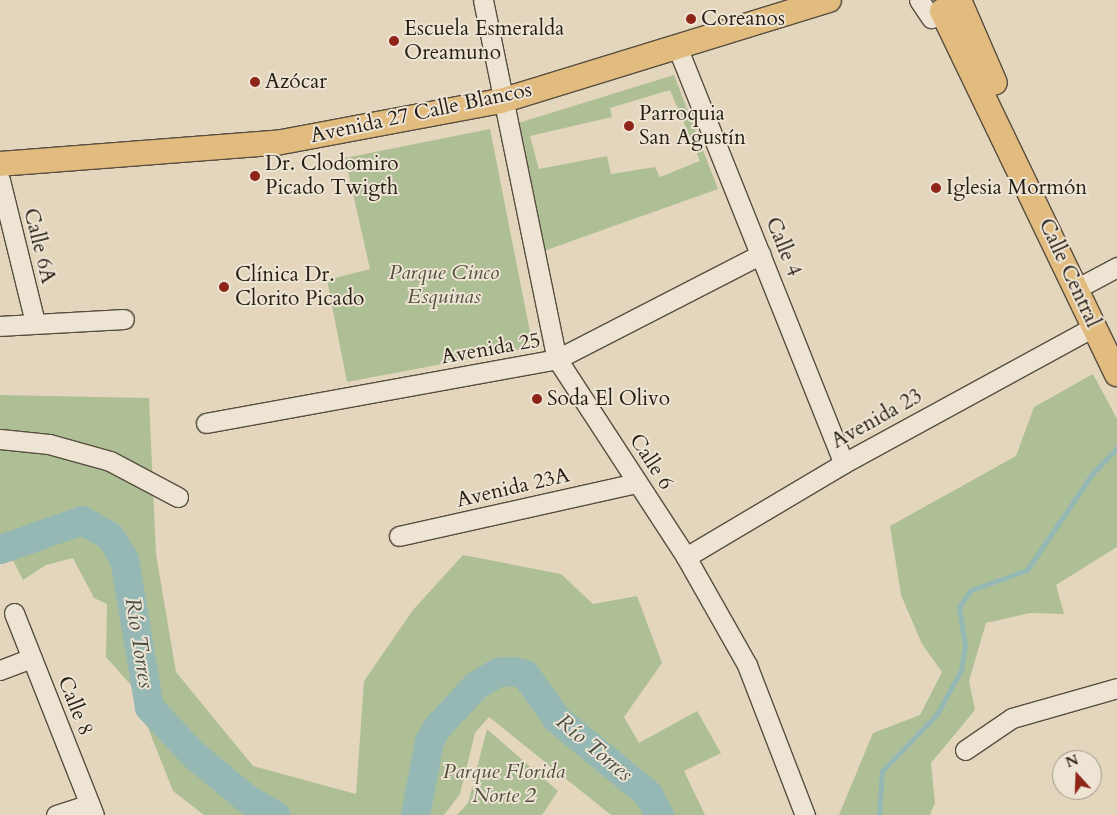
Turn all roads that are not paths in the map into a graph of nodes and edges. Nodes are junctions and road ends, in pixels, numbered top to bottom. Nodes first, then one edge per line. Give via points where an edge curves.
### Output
1 (483, 0) edge
2 (829, 0) edge
3 (919, 0) edge
4 (944, 10) edge
5 (678, 49) junction
6 (501, 100) junction
7 (0, 164) edge
8 (0, 180) edge
9 (761, 254) junction
10 (1117, 267) edge
11 (1076, 289) junction
12 (124, 319) dead end
13 (35, 323) junction
14 (0, 326) edge
15 (1093, 327) junction
16 (557, 359) junction
17 (1117, 374) edge
18 (206, 423) dead end
19 (0, 439) edge
20 (844, 463) junction
21 (638, 483) junction
22 (178, 497) dead end
23 (399, 536) dead end
24 (686, 557) junction
25 (14, 614) dead end
26 (32, 658) junction
27 (0, 670) edge
28 (1117, 688) edge
29 (965, 750) dead end
30 (91, 809) edge
31 (56, 815) edge
32 (805, 815) edge

1 - 6 street, Calle 6
2 - 5 main road, Avenida 27 Calle Blancos
3 - 4 street
4 - 11 main road, Calle Central
5 - 6 main road, Avenida 27 Calle Blancos
5 - 9 street, Calle 4
6 - 7 main road, Avenida 27 Calle Blancos via 276,142
6 - 16 street, Calle 6
8 - 13 street, Calle 6A
9 - 16 street, Avenida 25
9 - 20 street, Calle 4
10 - 11 street
11 - 15 main road, Calle Central
12 - 13 street
13 - 14 street
15 - 17 main road, Calle Central
15 - 20 street, Avenida 23
16 - 18 street, Avenida 25
16 - 21 street, Calle 6
19 - 22 street via 49,444 110,461
20 - 24 street, Avenida 23
21 - 23 street, Avenida 23A
21 - 24 street, Calle 6
24 - 32 street, Calle 6 via 762,696
25 - 26 street, Calle 8
26 - 27 street
26 - 30 street, Calle 8
28 - 29 street via 1012,718
30 - 31 street

